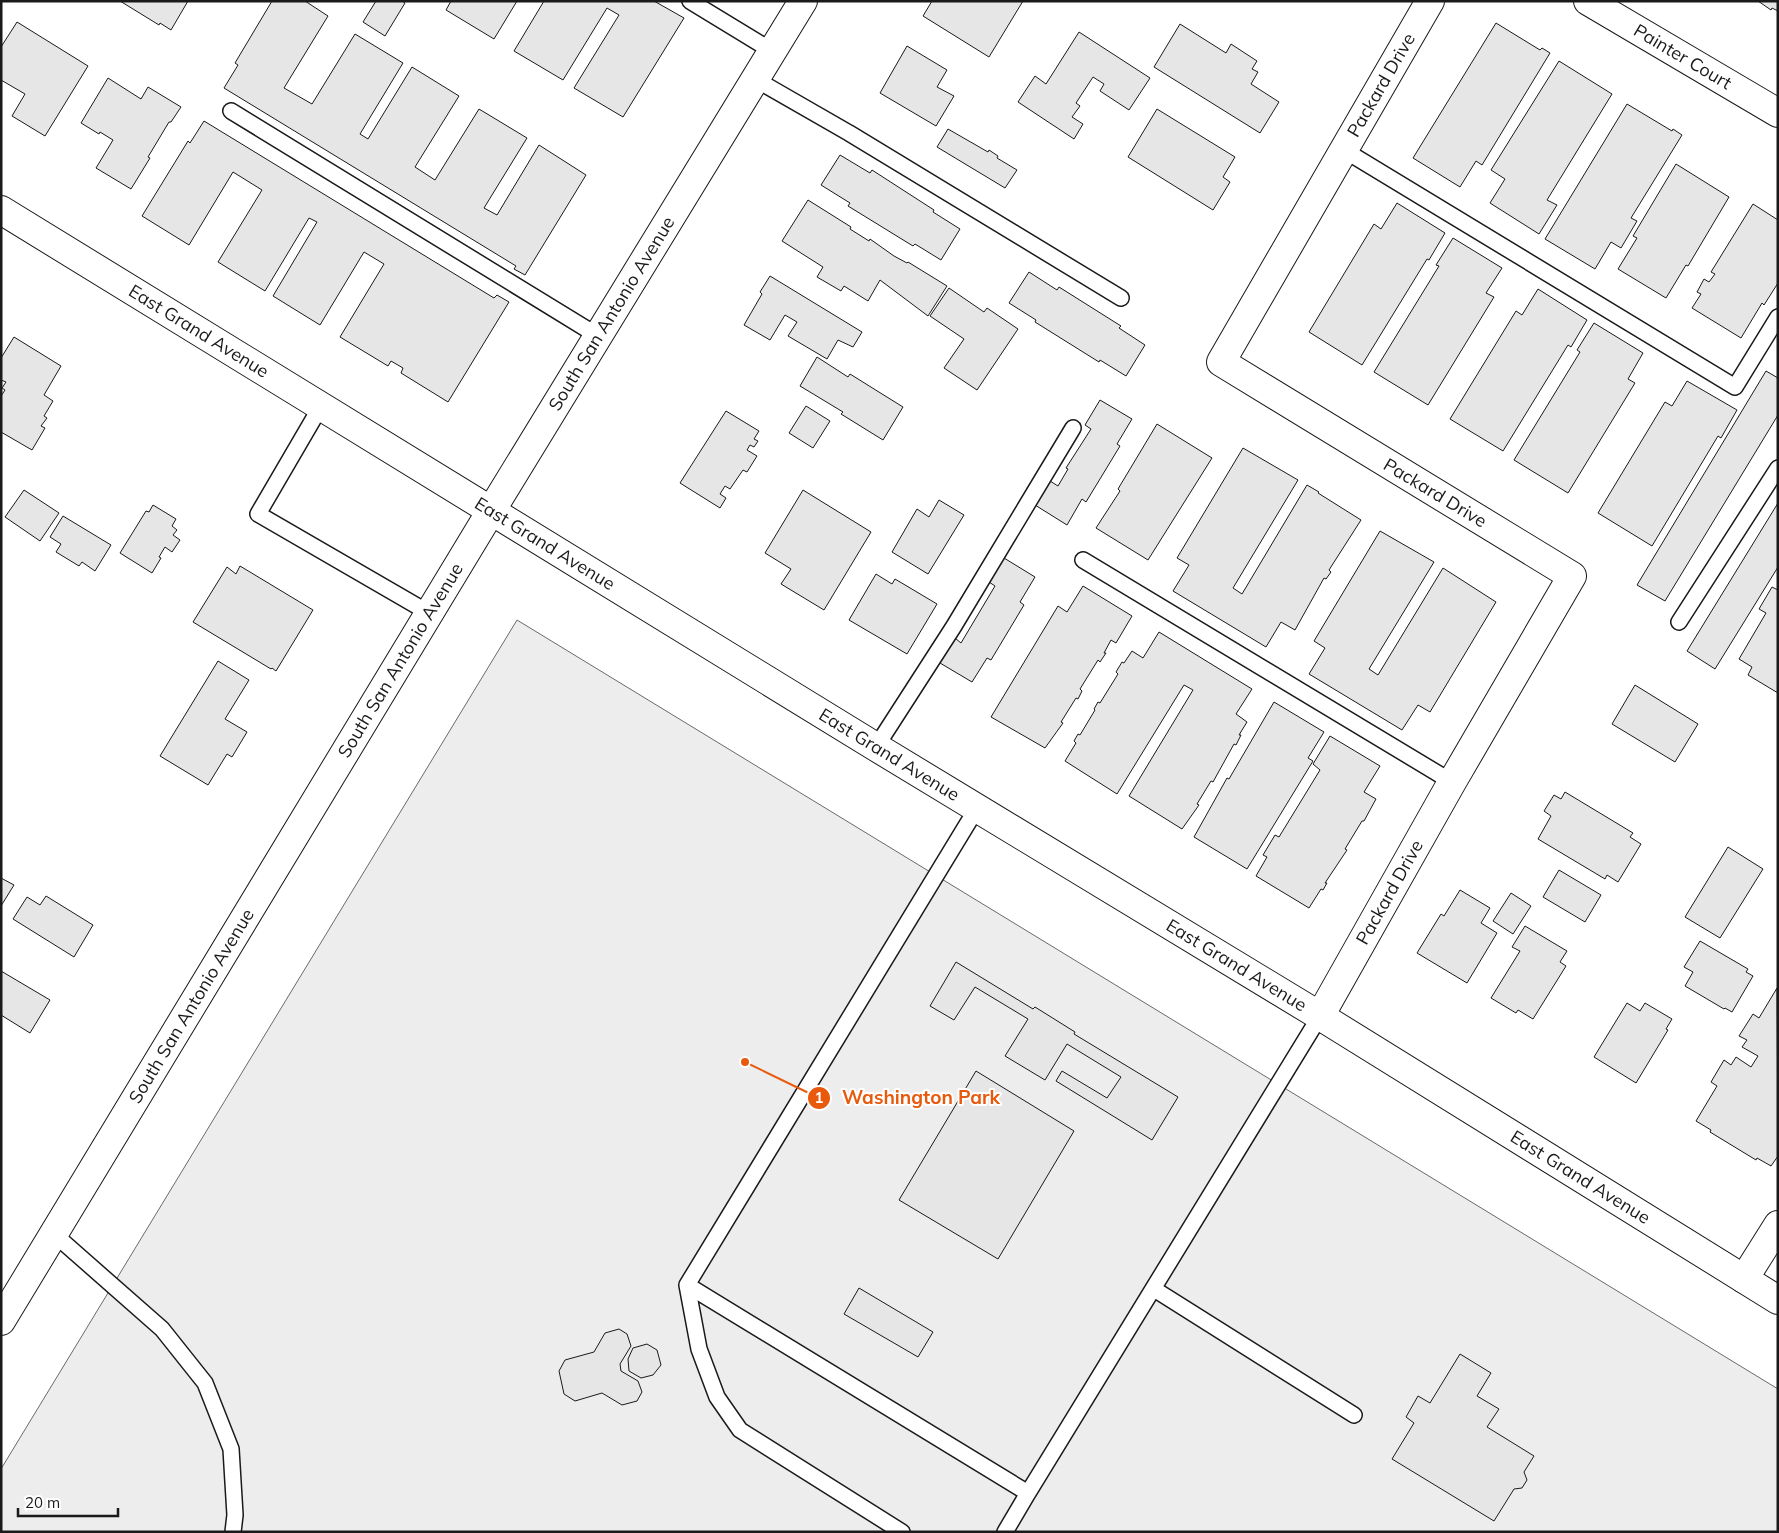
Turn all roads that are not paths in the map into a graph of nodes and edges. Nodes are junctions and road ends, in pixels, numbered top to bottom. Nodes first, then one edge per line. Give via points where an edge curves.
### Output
1 (690, 1) edge
2 (803, 1) edge
3 (1430, 1) edge
4 (1588, 1) edge
5 (772, 51) junction
6 (755, 79) junction
7 (231, 111) dead end
8 (1778, 113) edge
9 (1344, 150) junction
10 (1, 210) edge
11 (1122, 298) dead end
12 (1778, 317) edge
13 (598, 336) junction
14 (321, 406) junction
15 (1074, 428) dead end
16 (1778, 468) edge
17 (491, 510) junction
18 (1083, 560) dead end
19 (429, 613) junction
20 (1679, 622) dead end
21 (876, 747) junction
22 (1452, 782) junction
23 (977, 808) junction
24 (1320, 1016) junction
25 (1778, 1225) edge
26 (54, 1234) junction
27 (1744, 1279) junction
28 (687, 1285) junction
29 (1154, 1289) junction
30 (1778, 1300) edge
31 (1, 1321) edge
32 (1354, 1415) dead end
33 (1028, 1493) junction
34 (233, 1532) edge
35 (902, 1532) edge
36 (1005, 1532) edge

1 - 5 lane
2 - 5 street, South San Antonio Avenue
3 - 9 street, Packard Drive
4 - 8 street, Painter Court
5 - 6 street, South San Antonio Avenue
6 - 11 lane
6 - 13 street, South San Antonio Avenue
7 - 13 lane
9 - 12 lane via 1735,387
9 - 22 street, Packard Drive via 1221,362 1572,576
10 - 14 street, East Grand Avenue
13 - 17 street, South San Antonio Avenue
14 - 17 street, East Grand Avenue
14 - 19 lane via 258,514
15 - 21 lane
16 - 20 lane
17 - 19 street, South San Antonio Avenue
17 - 21 street, East Grand Avenue
18 - 22 lane
19 - 26 street, South San Antonio Avenue
21 - 23 street, East Grand Avenue
22 - 24 street, Packard Drive
23 - 24 street, East Grand Avenue
23 - 28 lane
24 - 27 street, East Grand Avenue
24 - 29 lane
25 - 27 street
26 - 31 street, South San Antonio Avenue
26 - 34 lane via 162,1329 205,1383 231,1449
27 - 30 street, East Grand Avenue
28 - 33 lane
28 - 35 lane via 699,1349 717,1397 740,1430
29 - 32 lane
29 - 33 lane
33 - 36 lane

